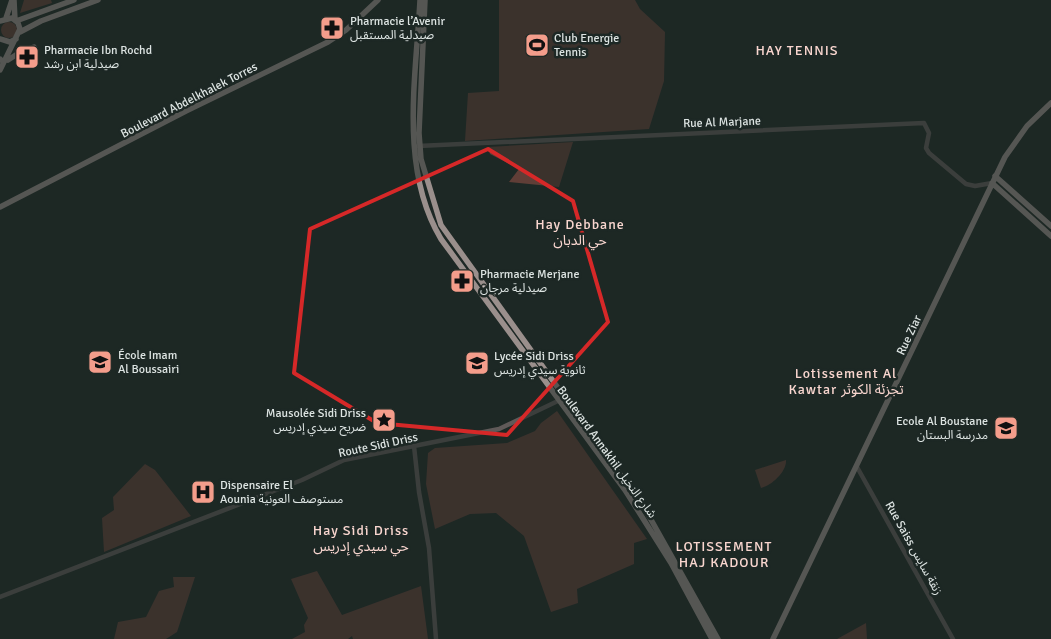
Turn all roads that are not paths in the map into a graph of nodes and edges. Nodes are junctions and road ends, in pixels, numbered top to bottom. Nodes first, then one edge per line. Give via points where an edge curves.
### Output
1 (13, 0) edge
2 (74, 0) edge
3 (98, 0) edge
4 (378, 0) edge
5 (420, 0) edge
6 (425, 0) edge
7 (3, 17) edge
8 (16, 20) junction
9 (20, 32) junction
10 (0, 39) edge
11 (16, 39) junction
12 (34, 47) dead end
13 (2, 60) edge
14 (0, 70) edge
15 (1051, 103) edge
16 (417, 146) junction
17 (995, 176) junction
18 (992, 183) junction
19 (0, 207) edge
20 (1049, 229) edge
21 (565, 396) junction
22 (558, 401) junction
23 (414, 446) junction
24 (857, 468) junction
25 (0, 597) edge
26 (436, 639) edge
27 (712, 639) edge
28 (718, 639) edge
29 (773, 639) edge
30 (953, 639) edge

1 - 7 main road
1 - 8 main road
2 - 8 main road
3 - 9 main road
4 - 19 main road, Boulevard Abdelkhalek Torres via 328,42
5 - 16 main road, Boulevard Annakhil شارع النخيل
6 - 16 main road, Boulevard Annakhil شارع النخيل
7 - 8 main road
8 - 9 main road
9 - 11 main road
10 - 11 main road via 6,42
11 - 13 main road
12 - 13 main road
13 - 14 main road
15 - 17 main road, Rue Ziar via 1020,134
16 - 18 street, Rue Al Marjane via 924,123 928,131 926,148 929,153 966,184
16 - 21 main road, Boulevard Annakhil شارع النخيل via 441,225
16 - 22 main road, Boulevard Annakhil شارع النخيل via 414,159 434,228
17 - 18 main road, Rue Ziar
17 - 20 main road
18 - 20 main road
18 - 24 main road, Rue Ziar
21 - 22 street, Route Sidi Driss
21 - 28 main road, Boulevard Annakhil شارع النخيل via 646,509
22 - 23 street, Route Sidi Driss via 499,429
22 - 27 main road, Boulevard Annakhil شارع النخيل via 639,511
23 - 25 street, Route Sidi Driss via 344,460
23 - 26 street via 429,548
24 - 29 main road, Rue Ziar
24 - 30 street, Rue Saiss زنقة سايس

